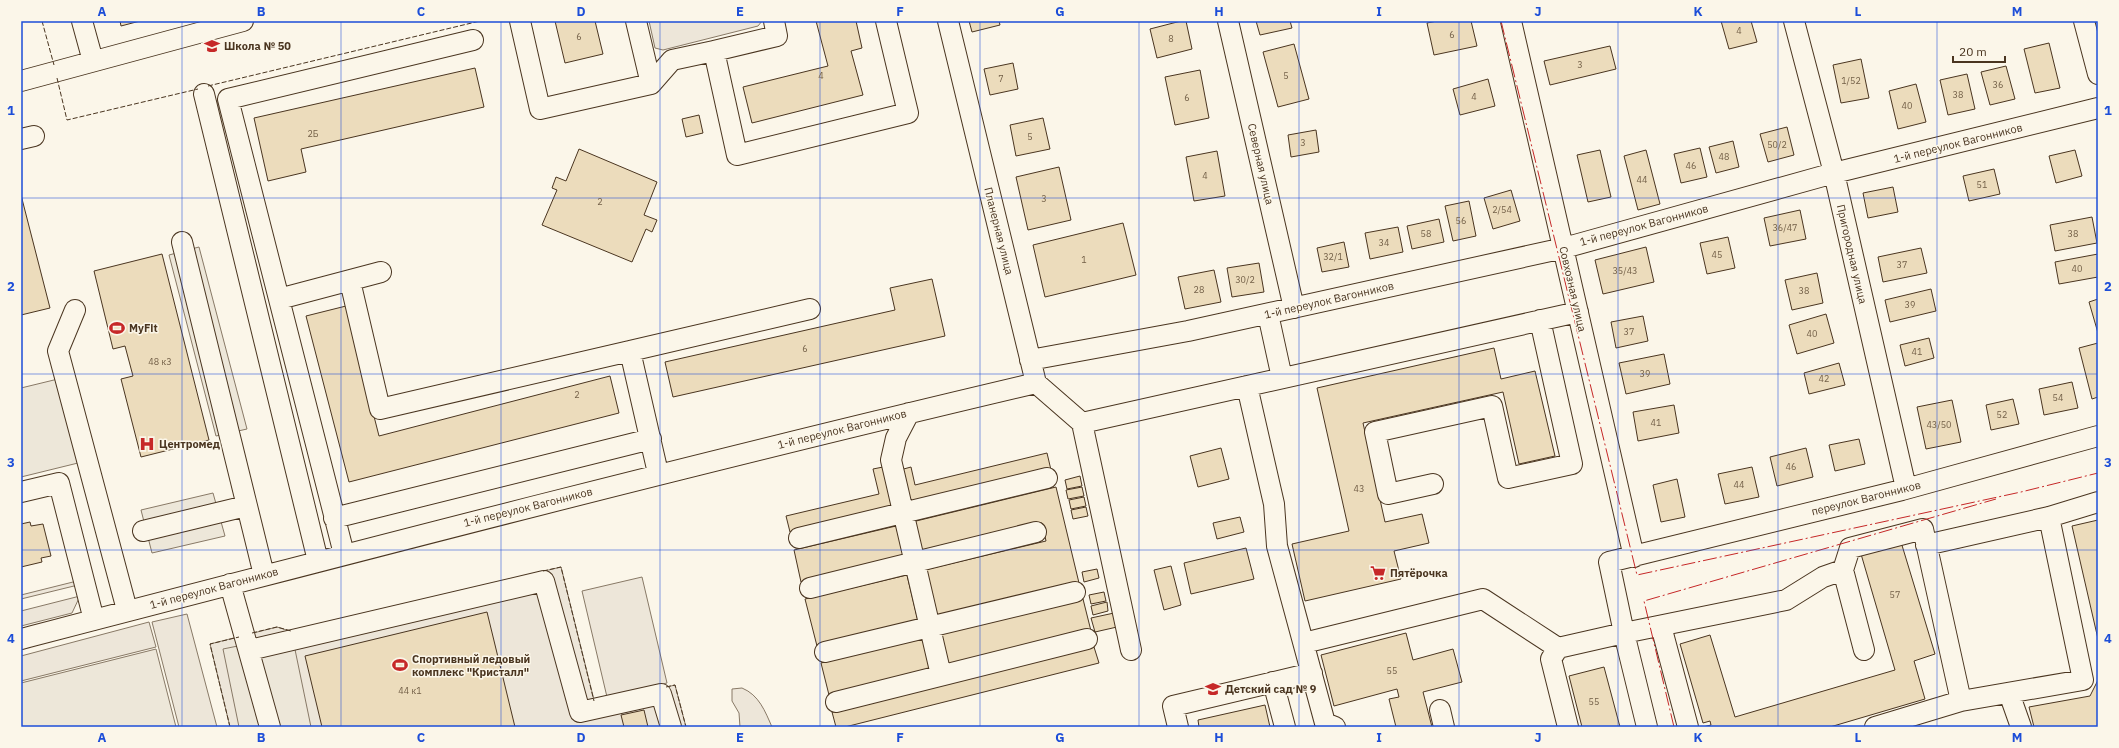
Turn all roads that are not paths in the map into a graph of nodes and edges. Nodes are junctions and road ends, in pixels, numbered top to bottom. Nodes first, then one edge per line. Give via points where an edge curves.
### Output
1 (82, 21) edge
2 (243, 21) edge
3 (520, 21) edge
4 (636, 21) edge
5 (774, 21) edge
6 (886, 21) edge
7 (948, 21) edge
8 (1228, 21) edge
9 (1511, 21) edge
10 (1794, 21) edge
11 (2084, 21) edge
12 (473, 40) dead end
13 (714, 51) junction
14 (93, 61) junction
15 (2098, 74) edge
16 (21, 81) edge
17 (651, 84) junction
18 (204, 94) dead end
19 (2098, 108) edge
20 (1834, 173) junction
21 (182, 242) dead end
22 (1564, 248) junction
23 (381, 272) dead end
24 (350, 281) junction
25 (279, 299) junction
26 (1294, 308) junction
27 (810, 309) dead end
28 (75, 310) dead end
29 (1578, 312) junction
30 (1268, 314) junction
31 (1540, 320) junction
32 (630, 351) junction
33 (1030, 360) junction
34 (1282, 378) junction
35 (1036, 383) junction
36 (1247, 386) junction
37 (909, 413) junction
38 (1082, 422) junction
39 (2098, 436) edge
40 (651, 440) junction
41 (658, 474) junction
42 (1047, 478) dead end
43 (1433, 484) dead end
44 (1906, 488) junction
45 (21, 492) edge
46 (2098, 502) edge
47 (246, 506) junction
48 (902, 513) junction
49 (2049, 517) junction
50 (334, 518) junction
51 (143, 531) dead end
52 (1036, 532) dead end
53 (799, 538) dead end
54 (1926, 545) junction
55 (344, 554) junction
56 (1634, 557) junction
57 (318, 561) junction
58 (914, 562) junction
59 (1843, 570) junction
60 (264, 575) junction
61 (230, 584) junction
62 (810, 588) dead end
63 (1074, 592) dead end
64 (127, 610) junction
65 (94, 620) junction
66 (930, 626) junction
67 (1662, 626) junction
68 (1624, 633) junction
69 (21, 639) edge
70 (1087, 639) dead end
71 (1304, 644) junction
72 (1558, 648) junction
73 (250, 650) junction
74 (1132, 650) dead end
75 (1864, 650) dead end
76 (825, 652) dead end
77 (1312, 673) junction
78 (941, 675) junction
79 (1274, 682) junction
80 (2009, 693) junction
81 (1961, 701) junction
82 (836, 702) dead end
83 (270, 727) edge
84 (671, 727) edge
85 (1178, 727) edge
86 (1285, 727) edge
87 (1335, 727) edge
88 (1568, 727) edge
89 (1647, 727) edge
90 (1688, 727) edge
91 (1875, 727) edge
92 (2022, 727) edge

1 - 14 street
2 - 14 street
3 - 17 street via 540,109
4 - 17 street
5 - 13 street via 777,36
6 - 13 street via 908,112 737,155
7 - 33 street, Планерная улица
8 - 26 street, Северная улица
9 - 22 street, Совхозная улица
10 - 20 street, Пригородная улица
11 - 15 street
12 - 25 street via 228,98
13 - 17 street via 672,60
14 - 16 street
18 - 57 street
19 - 20 street, 1-й переулок Вагонников
20 - 22 street, 1-й переулок Вагонников
20 - 44 street, Пригородная улица
21 - 47 street
22 - 26 street, 1-й переулок Вагонников
22 - 29 street, Совхозная улица
23 - 24 street
24 - 25 street
24 - 32 street via 380,409
25 - 50 street
26 - 30 street, 1-й переулок Вагонников
27 - 32 street
28 - 64 street via 58,351
29 - 31 street
29 - 56 street, Совхозная улица
30 - 33 street, 1-й переулок Вагонников
30 - 34 street
31 - 34 street
31 - 43 street via 1572,464 1508,478 1492,406 1375,432 1388,494
32 - 40 street
33 - 35 street, Планерная улица
34 - 36 street
35 - 37 street, 1-й переулок Вагонников
35 - 38 street
36 - 38 street
36 - 71 street via 1274,504 1277,546
37 - 41 street, 1-й переулок Вагонников
37 - 48 street via 896,438 891,460
38 - 74 street
39 - 44 street, переулок Вагонников
40 - 41 street
40 - 50 street
41 - 55 street, 1-й переулок Вагонников
42 - 48 street
44 - 56 street, переулок Вагонников
45 - 65 street via 59,483
46 - 49 street
47 - 51 street
47 - 60 street
48 - 53 street
48 - 58 street
49 - 54 street
49 - 80 street via 2083,680
50 - 55 street
52 - 58 street
54 - 59 street via 1923,529 1850,548
54 - 81 street
55 - 57 street, 1-й переулок Вагонников
56 - 68 street, переулок Вагонников via 1608,562
57 - 60 street, 1-й переулок Вагонников
58 - 62 street
58 - 66 street
59 - 67 street via 1823,577 1786,600
59 - 75 street
60 - 61 street, 1-й переулок Вагонников
61 - 64 street, 1-й переулок Вагонников
61 - 73 street
63 - 66 street
64 - 65 street, 1-й переулок Вагонников
65 - 69 street, 1-й переулок Вагонников
66 - 76 street
66 - 78 street
67 - 68 street
67 - 90 street
68 - 72 street
68 - 89 street
70 - 78 street
71 - 72 street via 1483,598
71 - 77 street
72 - 88 street via 1551,659
73 - 83 street
73 - 84 street via 544,581 580,712 661,694
77 - 79 street
77 - 87 street via 1325,723
78 - 82 street
79 - 85 street via 1173,706
79 - 86 street
80 - 81 street
80 - 92 street
81 - 91 street

